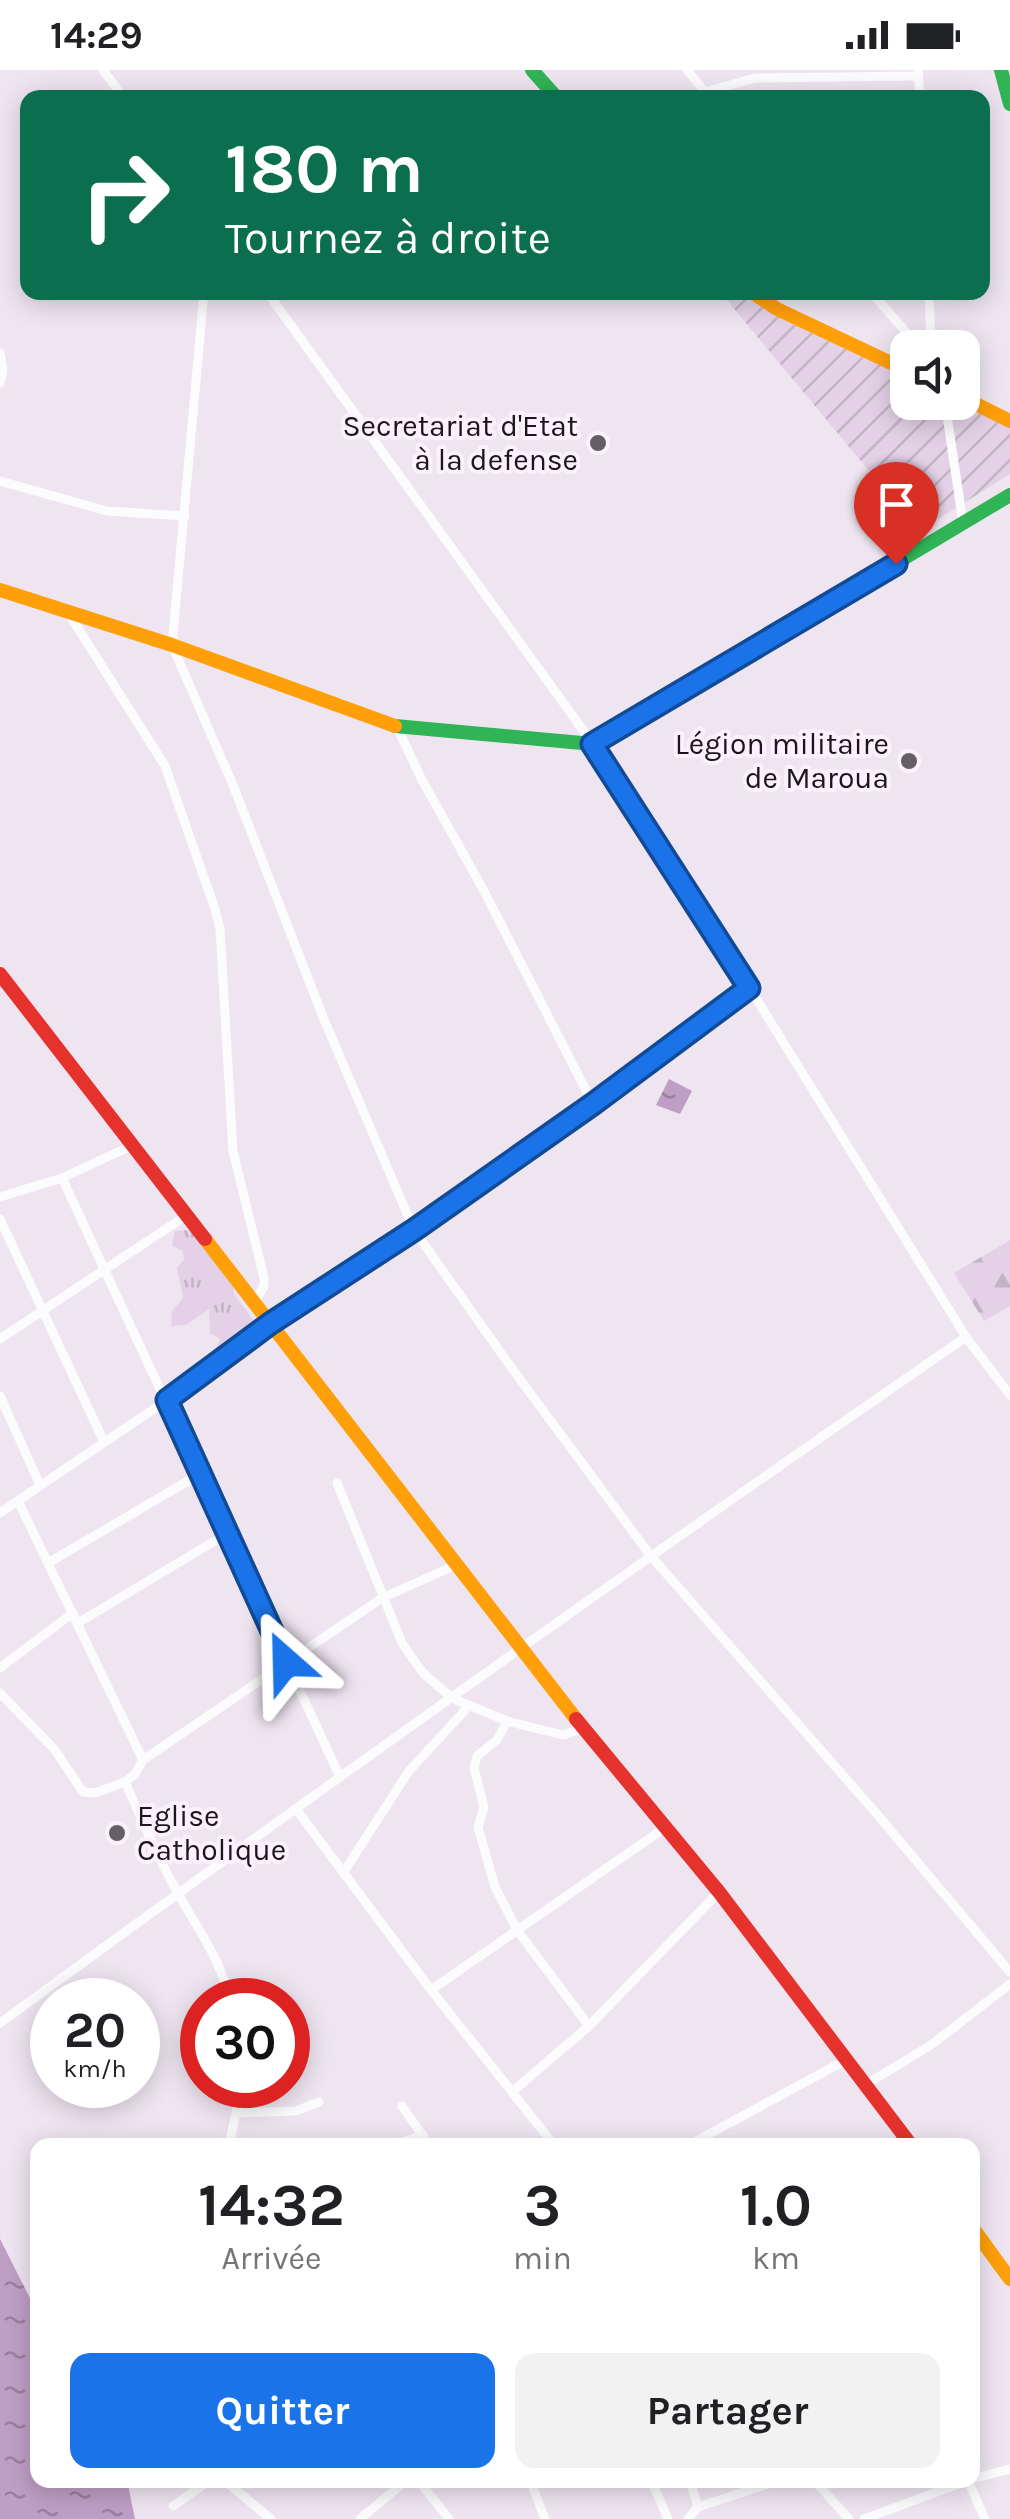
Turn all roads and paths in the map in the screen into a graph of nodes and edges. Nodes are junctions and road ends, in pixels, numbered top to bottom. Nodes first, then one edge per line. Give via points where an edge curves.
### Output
1 (532, 70) edge
2 (687, 70) edge
3 (1000, 70) edge
4 (918, 73) edge
5 (756, 74) edge
6 (550, 90) edge
7 (704, 90) edge
8 (719, 90) edge
9 (1010, 104) edge
10 (203, 300) edge
11 (273, 300) edge
12 (764, 300) edge
13 (878, 300) edge
14 (929, 300) edge
15 (904, 330) edge
16 (930, 330) edge
17 (0, 353) edge
18 (890, 362) edge
19 (0, 382) edge
20 (980, 406) edge
21 (949, 420) edge
22 (1010, 420) edge
23 (0, 481) edge
24 (1010, 496) edge
25 (186, 516) junction
26 (963, 524) junction
27 (0, 590) edge
28 (68, 612) junction
29 (172, 645) junction
30 (398, 727) junction
31 (592, 744) junction
32 (0, 974) edge
33 (749, 988) junction
34 (593, 1104) junction
35 (133, 1145) junction
36 (62, 1178) junction
37 (0, 1197) edge
38 (187, 1214) junction
39 (0, 1219) edge
40 (414, 1230) junction
41 (103, 1270) junction
42 (254, 1302) junction
43 (44, 1311) junction
44 (271, 1323) junction
45 (966, 1337) junction
46 (0, 1339) edge
47 (1010, 1395) edge
48 (0, 1396) edge
49 (167, 1400) junction
50 (104, 1442) junction
51 (200, 1474) junction
52 (337, 1483) dead end
53 (40, 1486) junction
54 (18, 1501) junction
55 (0, 1513) edge
56 (228, 1534) junction
57 (650, 1555) junction
58 (48, 1563) junction
59 (456, 1564) junction
60 (382, 1598) junction
61 (76, 1618) junction
62 (523, 1649) junction
63 (286, 1662) junction
64 (0, 1668) edge
65 (0, 1693) edge
66 (452, 1698) junction
67 (469, 1706) junction
68 (507, 1721) junction
69 (583, 1728) junction
70 (142, 1760) junction
71 (339, 1775) junction
72 (125, 1782) junction
73 (296, 1809) junction
74 (666, 1826) junction
75 (343, 1872) junction
76 (720, 1892) junction
77 (178, 1893) junction
78 (517, 1930) junction
79 (1010, 1972) edge
80 (223, 1978) edge
81 (1010, 1984) edge
82 (430, 1990) junction
83 (0, 2022) edge
84 (589, 2026) junction
85 (846, 2060) junction
86 (865, 2085) junction
87 (513, 2091) junction
88 (319, 2102) dead end
89 (402, 2106) dead end
90 (238, 2108) edge
91 (237, 2113) junction
92 (231, 2138) edge
93 (425, 2138) edge
94 (549, 2138) edge
95 (701, 2138) edge
96 (906, 2138) edge
97 (980, 2239) edge
98 (1010, 2278) edge
99 (1010, 2469) edge
100 (980, 2477) edge
101 (199, 2488) edge
102 (234, 2488) edge
103 (397, 2488) edge
104 (424, 2488) edge
105 (533, 2488) edge
106 (655, 2488) edge
107 (692, 2488) edge
108 (756, 2488) edge
109 (821, 2488) edge
110 (948, 2488) edge
111 (973, 2488) edge
112 (173, 2506) dead end
113 (698, 2507) junction
114 (272, 2519) edge
115 (360, 2519) edge
116 (449, 2519) edge
117 (545, 2519) edge
118 (668, 2519) edge
119 (688, 2519) edge
120 (849, 2519) edge
121 (864, 2519) edge
122 (986, 2519) edge

1 - 6 street
2 - 7 street
3 - 9 street
4 - 5 street
5 - 8 street
10 - 25 street
11 - 31 street
12 - 18 street
13 - 15 street
14 - 16 street
17 - 19 street
20 - 22 street
21 - 26 street
23 - 25 street via 107,510
24 - 26 street
25 - 29 street
26 - 31 street
27 - 28 street
28 - 29 street
28 - 42 street via 164,766 215,908 232,1151 264,1278
29 - 30 street
29 - 40 street
30 - 31 street
30 - 34 street
31 - 33 street
32 - 35 street
33 - 34 street
33 - 45 street
34 - 40 street
35 - 36 street
35 - 38 street
36 - 37 street
36 - 41 street
38 - 41 street
38 - 42 street
39 - 43 street
40 - 44 street
40 - 57 street
41 - 43 street
41 - 49 street
42 - 44 street
43 - 46 street
43 - 50 street
44 - 49 street
44 - 59 street
45 - 47 street
45 - 57 street
48 - 53 street
49 - 50 street
49 - 51 street
50 - 53 street
51 - 56 street
51 - 58 street
52 - 60 street
53 - 54 street
54 - 55 street
54 - 58 street
56 - 61 street
56 - 63 street
57 - 62 street
57 - 79 street
58 - 61 street
59 - 60 street
59 - 62 street
60 - 63 street
60 - 66 street via 422,1673
61 - 64 street
61 - 70 street
62 - 66 street
62 - 69 street
63 - 70 street
63 - 71 street
65 - 72 street via 55,1750 82,1792
66 - 67 street
66 - 71 street
67 - 68 street
67 - 75 street via 409,1771
68 - 69 street via 564,1736
68 - 78 street via 474,1768 484,1802 478,1828 495,1887
69 - 74 street
70 - 72 street
71 - 73 street
72 - 77 street
73 - 75 street
73 - 77 street
74 - 76 street
74 - 78 street
75 - 82 street
76 - 84 street
76 - 85 street
77 - 80 street
77 - 83 street
78 - 82 street
78 - 84 street
81 - 86 street
82 - 87 street
84 - 87 street
85 - 86 street
85 - 95 street
86 - 96 street
87 - 94 street
88 - 91 street via 296,2111
89 - 93 street
90 - 91 street
91 - 92 street
97 - 98 street
99 - 100 street
101 - 112 street
102 - 114 street
103 - 115 street
104 - 116 street
105 - 117 street
106 - 118 street
107 - 113 street
108 - 113 street
109 - 120 street
110 - 121 street
111 - 122 street
113 - 119 street

